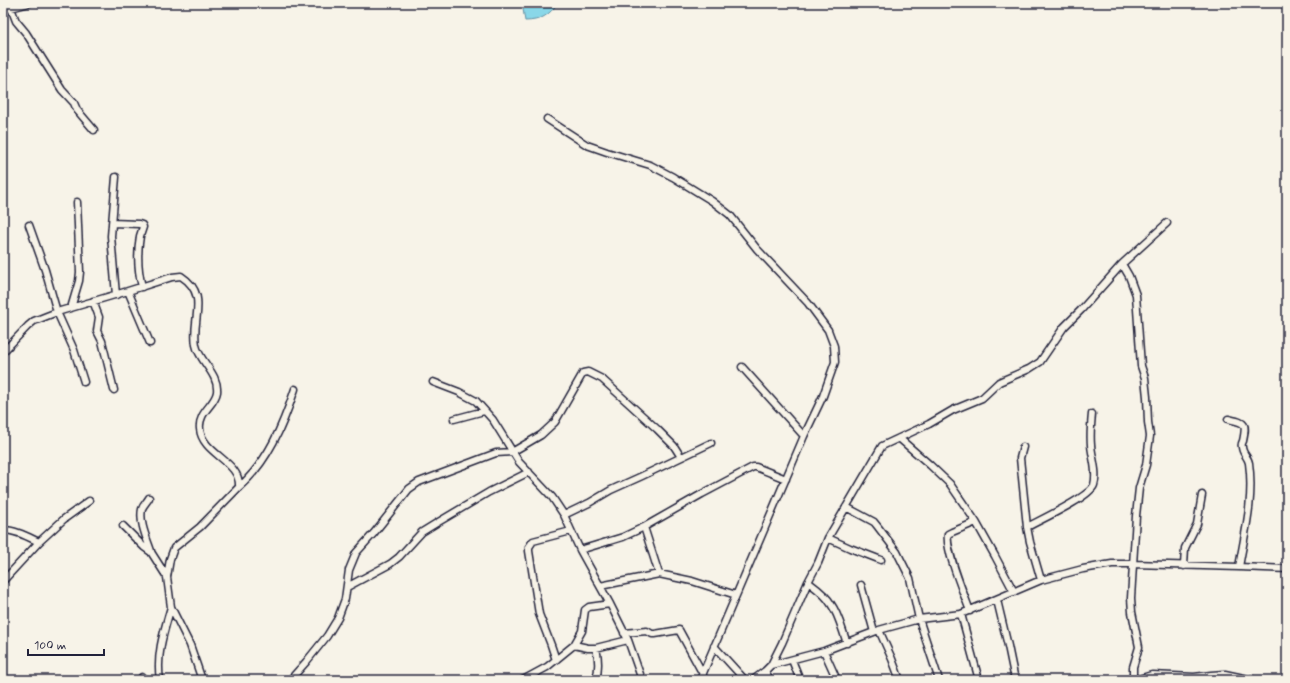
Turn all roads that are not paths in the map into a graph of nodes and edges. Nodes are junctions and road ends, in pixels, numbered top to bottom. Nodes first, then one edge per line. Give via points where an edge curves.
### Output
1 (29, 3) edge
2 (11, 8) junction
3 (3, 9) edge
4 (547, 119) dead end
5 (94, 130) dead end
6 (116, 177) dead end
7 (77, 202) dead end
8 (1167, 222) dead end
9 (112, 223) junction
10 (29, 225) dead end
11 (1122, 264) junction
12 (142, 287) junction
13 (128, 291) junction
14 (116, 295) junction
15 (93, 301) junction
16 (71, 308) junction
17 (57, 312) junction
18 (150, 343) dead end
19 (3, 352) edge
20 (742, 367) dead end
21 (84, 382) dead end
22 (433, 382) dead end
23 (295, 389) dead end
24 (114, 390) dead end
25 (484, 411) junction
26 (1092, 414) dead end
27 (454, 419) dead end
28 (1228, 419) dead end
29 (804, 436) junction
30 (899, 438) junction
31 (711, 442) dead end
32 (1023, 446) dead end
33 (512, 452) junction
34 (681, 457) junction
35 (529, 472) junction
36 (786, 479) junction
37 (239, 487) junction
38 (1202, 495) dead end
39 (149, 498) dead end
40 (89, 501) dead end
41 (846, 507) junction
42 (564, 515) junction
43 (976, 522) junction
44 (123, 526) dead end
45 (644, 527) junction
46 (1027, 527) junction
47 (3, 530) edge
48 (571, 531) junction
49 (828, 538) junction
50 (39, 542) junction
51 (580, 550) junction
52 (151, 552) junction
53 (880, 560) dead end
54 (1132, 564) junction
55 (1184, 566) junction
56 (1239, 567) junction
57 (1287, 569) edge
58 (659, 574) junction
59 (167, 577) junction
60 (1041, 580) junction
61 (3, 581) edge
62 (808, 582) junction
63 (861, 584) dead end
64 (600, 586) junction
65 (347, 587) junction
66 (1014, 592) junction
67 (736, 595) junction
68 (996, 600) junction
69 (610, 604) junction
70 (171, 607) junction
71 (970, 611) junction
72 (961, 614) junction
73 (919, 619) junction
74 (877, 631) junction
75 (624, 633) junction
76 (628, 640) junction
77 (847, 643) junction
78 (574, 645) junction
79 (714, 646) junction
80 (596, 648) junction
81 (824, 650) junction
82 (556, 660) junction
83 (792, 660) junction
84 (771, 665) junction
85 (765, 671) junction
86 (701, 677) edge
87 (160, 680) edge
88 (202, 680) edge
89 (290, 680) edge
90 (523, 680) edge
91 (596, 680) edge
92 (642, 680) edge
93 (745, 680) edge
94 (753, 680) edge
95 (770, 680) edge
96 (800, 680) edge
97 (837, 680) edge
98 (900, 680) edge
99 (939, 680) edge
100 (979, 680) edge
101 (1015, 680) edge
102 (1134, 680) edge
103 (1252, 680) edge

1 - 2 street
2 - 3 street
2 - 5 street via 16,20 62,90
4 - 29 street via 588,145 650,165 712,201 730,215 757,249 808,303 828,330 834,346 835,362 823,396
6 - 9 street
7 - 16 street via 80,272
8 - 11 street
9 - 12 street via 139,224 143,227 139,253
9 - 14 street via 112,261
10 - 17 street
11 - 30 street via 1064,327 1040,362 999,382 982,398
11 - 54 street via 1136,295 1141,366 1145,378 1150,436 1146,465 1139,488
12 - 13 street
12 - 37 street via 181,276 194,289 198,298 196,347 210,370 217,390 216,396 203,414 200,431 214,452 237,474
13 - 14 street
13 - 18 street
14 - 15 street
15 - 16 street
15 - 24 street via 99,317 97,330
16 - 17 street
17 - 19 street via 34,321
17 - 21 street via 74,350
20 - 29 street
22 - 25 street via 471,398
23 - 37 street via 287,414 268,452 260,466
25 - 27 street
25 - 33 street via 493,420
26 - 46 street via 1091,446 1095,468 1092,490
28 - 56 street via 1244,424 1242,447 1249,464 1251,489
29 - 36 street
30 - 41 street via 880,448
30 - 43 street via 950,484
31 - 34 street
32 - 46 street via 1020,458
33 - 34 street via 541,435 554,422 585,372 602,379 657,429
33 - 35 street
33 - 65 street via 496,453 419,482 408,489 356,553 349,570
34 - 42 street
35 - 42 street via 552,497
35 - 65 street via 489,492 422,532 400,557
36 - 45 street via 753,467
36 - 67 street
37 - 59 street via 200,527 174,548
38 - 55 street via 1197,524 1185,548
39 - 52 street via 142,510 142,520
40 - 50 street
41 - 49 street
41 - 73 street via 874,522 897,552 910,578
42 - 48 street
43 - 66 street
43 - 71 street via 948,534 947,539
44 - 52 street
45 - 51 street via 623,537
45 - 58 street
46 - 60 street
47 - 50 street
48 - 51 street
48 - 82 street via 533,541 529,547 539,614
49 - 53 street
49 - 62 street
50 - 61 street
51 - 64 street
52 - 59 street
54 - 55 street
54 - 60 street via 1112,564 1083,569
54 - 102 street via 1132,612 1139,647 1133,667
55 - 56 street
56 - 57 street
58 - 64 street
58 - 67 street
59 - 70 street
60 - 66 street
62 - 77 street via 831,603
62 - 84 street
63 - 74 street
64 - 69 street
65 - 89 street via 338,618 327,636
66 - 68 street
67 - 79 street
68 - 71 street
68 - 101 street
69 - 75 street
69 - 78 street via 585,610 582,632
70 - 87 street via 160,646
70 - 88 street via 190,645
71 - 72 street
72 - 73 street
72 - 100 street
73 - 74 street
73 - 99 street
74 - 77 street
74 - 98 street
75 - 76 street
75 - 86 street via 647,631 655,634 679,630
76 - 80 street
76 - 92 street
77 - 81 street
78 - 80 street
78 - 82 street
79 - 86 street
79 - 93 street
80 - 91 street via 599,667
81 - 83 street
81 - 97 street
82 - 90 street
83 - 84 street
83 - 96 street
84 - 85 street
85 - 94 street
85 - 95 street
102 - 103 street via 1152,675 1194,678 1225,674

